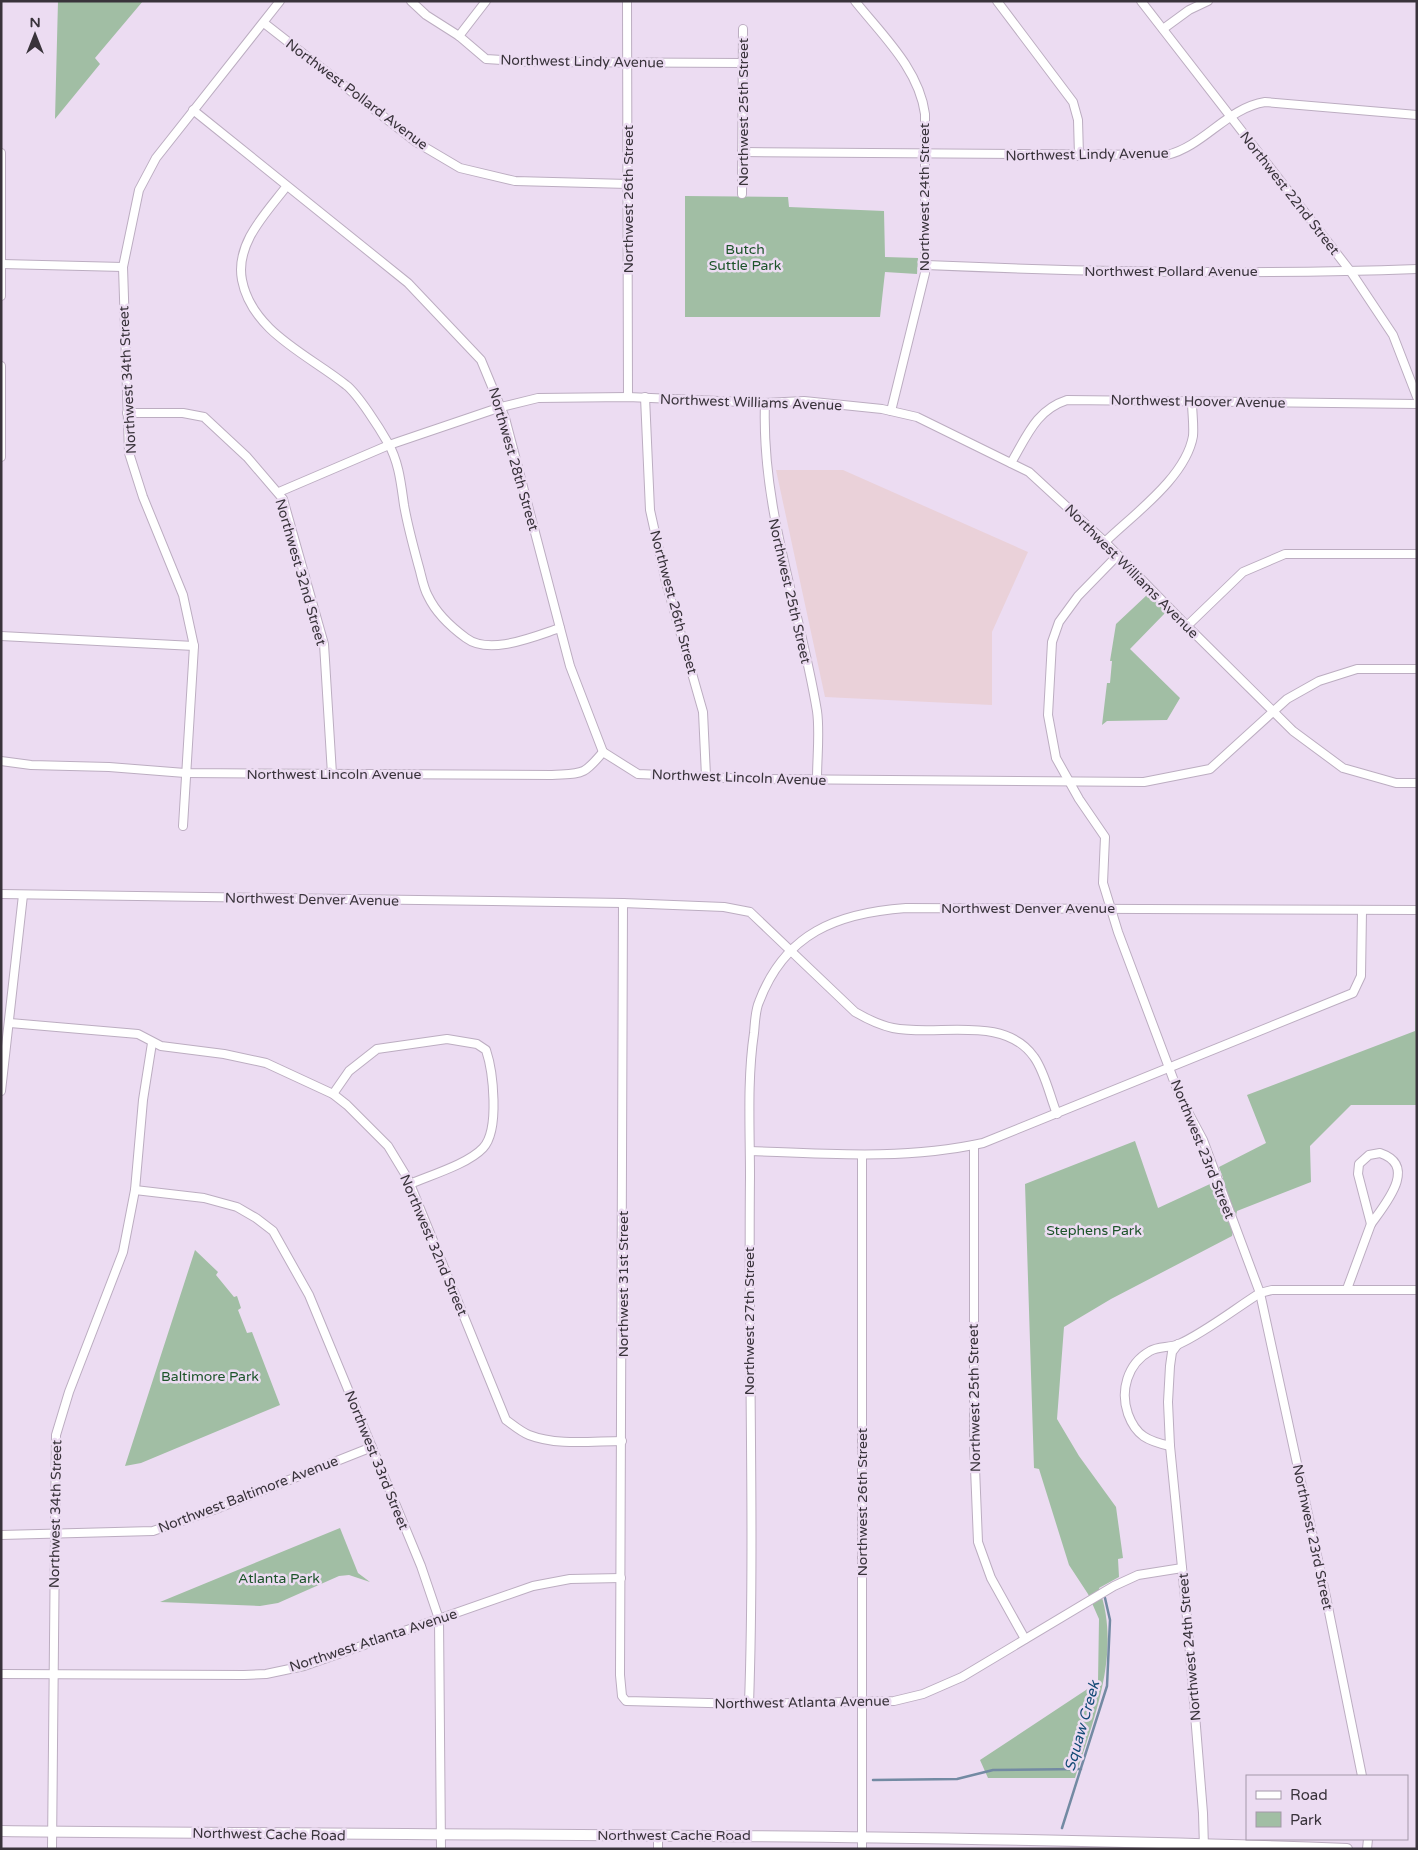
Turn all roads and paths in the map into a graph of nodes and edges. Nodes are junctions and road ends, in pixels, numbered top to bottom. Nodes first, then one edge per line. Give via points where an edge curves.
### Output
1 (280, 1) edge
2 (411, 1) edge
3 (486, 1) edge
4 (627, 1) edge
5 (855, 1) edge
6 (997, 1) edge
7 (1141, 1) edge
8 (1208, 1) edge
9 (264, 23) junction
10 (1163, 28) junction
11 (743, 29) dead end
12 (459, 36) junction
13 (628, 63) junction
14 (743, 63) junction
15 (193, 110) junction
16 (1417, 116) edge
17 (1231, 117) junction
18 (742, 152) junction
19 (1, 153) edge
20 (926, 154) junction
21 (1079, 156) junction
22 (628, 184) junction
23 (286, 187) junction
24 (742, 194) dead end
25 (2, 264) edge
26 (926, 265) junction
27 (124, 267) junction
28 (1417, 269) edge
29 (1351, 272) junction
30 (1, 296) edge
31 (1, 366) edge
32 (628, 397) junction
33 (645, 397) junction
34 (1417, 397) edge
35 (1192, 401) junction
36 (765, 403) junction
37 (1417, 404) edge
38 (501, 407) junction
39 (891, 411) junction
40 (127, 413) junction
41 (389, 445) junction
42 (1, 457) edge
43 (1011, 462) junction
44 (279, 492) junction
45 (1105, 542) junction
46 (1417, 554) edge
47 (1117, 556) junction
48 (1187, 626) junction
49 (560, 628) junction
50 (1, 636) edge
51 (194, 646) junction
52 (1417, 670) edge
53 (1273, 712) junction
54 (603, 752) junction
55 (1, 761) edge
56 (185, 773) junction
57 (332, 774) junction
58 (706, 776) junction
59 (818, 779) junction
60 (1069, 781) junction
61 (1417, 783) edge
62 (183, 826) dead end
63 (1, 894) edge
64 (23, 895) junction
65 (623, 904) junction
66 (1110, 908) junction
67 (1417, 910) edge
68 (1362, 911) junction
69 (792, 950) junction
70 (10, 1023) junction
71 (152, 1043) junction
72 (1170, 1068) junction
73 (1, 1091) edge
74 (333, 1094) junction
75 (1057, 1114) junction
76 (974, 1145) junction
77 (750, 1151) junction
78 (862, 1155) junction
79 (410, 1184) junction
80 (135, 1190) junction
81 (1371, 1224) junction
82 (1346, 1289) junction
83 (1417, 1290) edge
84 (1260, 1293) junction
85 (1178, 1344) junction
86 (622, 1441) junction
87 (1170, 1446) junction
88 (372, 1447) junction
89 (1, 1535) edge
90 (54, 1535) junction
91 (1182, 1568) junction
92 (621, 1578) junction
93 (439, 1619) junction
94 (1025, 1638) junction
95 (1, 1674) edge
96 (53, 1674) junction
97 (630, 1702) joint
98 (862, 1702) junction
99 (749, 1704) junction
100 (1362, 1775) edge
101 (1, 1831) edge
102 (52, 1832) junction
103 (442, 1836) junction
104 (658, 1836) junction
105 (862, 1837) junction
106 (1204, 1846) edge
107 (52, 1849) edge
108 (441, 1849) edge
109 (658, 1849) edge
110 (862, 1849) edge
111 (1347, 1849) edge

1 - 9 street, Northwest 34th Street
2 - 12 street, Northwest Lindy Avenue
3 - 12 street
4 - 13 street, Northwest 26th Street
5 - 20 street, Northwest 24th Street via 909,69 920,89 925,114
6 - 21 street via 1069,94 1078,120
7 - 10 street, Northwest 22nd Street
8 - 10 street via 1188,10
9 - 15 street, Northwest 34th Street
9 - 22 street, Northwest Pollard Avenue via 416,142 460,168 515,181
10 - 17 street, Northwest 22nd Street
11 - 14 street, Northwest 25th Street
12 - 13 street, Northwest Lindy Avenue via 486,59
13 - 14 street, Northwest Lindy Avenue
13 - 22 street, Northwest 26th Street
14 - 18 street, Northwest 25th Street
15 - 23 street, Northwest 28th Street
15 - 27 street, Northwest 34th Street via 156,158 139,190
16 - 17 street, Northwest Lindy Avenue via 1265,102 1252,104
17 - 21 street, Northwest Lindy Avenue via 1176,153
17 - 29 street, Northwest 22nd Street
18 - 20 street, Northwest Lindy Avenue
18 - 24 street, Northwest 25th Street
19 - 25 street
20 - 21 street, Northwest Lindy Avenue
20 - 26 street, Northwest 24th Street
22 - 32 street, Northwest 26th Street
23 - 38 street, Northwest 28th Street via 408,283 481,360
23 - 41 street via 251,232 244,252 241,277 244,288 257,314 268,326 348,386
25 - 27 street
25 - 30 street
26 - 29 street, Northwest Pollard Avenue via 1082,272
26 - 39 street, Northwest 24th Street
27 - 40 street, Northwest 34th Street
28 - 29 street, Northwest Pollard Avenue
29 - 34 street, Northwest 22nd Street via 1393,335
31 - 42 street
32 - 33 street, Northwest Williams Avenue
32 - 38 street, Northwest Williams Avenue via 538,398
33 - 36 street, Northwest Williams Avenue
33 - 58 street, Northwest 26th Street via 650,510 666,582 703,712
35 - 37 street, Northwest Hoover Avenue
35 - 43 street, Northwest Hoover Avenue via 1067,400 1052,404 1041,413
35 - 45 street via 1193,435 1176,474
36 - 39 street, Northwest Williams Avenue via 804,401
36 - 59 street, Northwest 25th Street via 772,512 817,712
38 - 41 street, Northwest Williams Avenue
38 - 49 street, Northwest 28th Street
39 - 43 street, Northwest Williams Avenue via 918,417
40 - 44 street, Northwest 32nd Street via 183,413 204,417
40 - 51 street, Northwest 34th Street via 129,453 143,497 183,595
41 - 44 street, Northwest Williams Avenue
41 - 49 street via 398,467 408,530 427,596 446,622 468,640 484,644 509,644
43 - 45 street, Northwest Williams Avenue via 1029,472
44 - 57 street, Northwest 32nd Street via 324,644
45 - 47 street, Northwest Williams Avenue
46 - 48 street via 1285,554 1243,572
47 - 48 street, Northwest Williams Avenue
47 - 60 street, Northwest 23rd Street via 1078,596 1059,622 1052,642 1048,716 1056,758
48 - 53 street, Northwest Williams Avenue
49 - 54 street, Northwest 28th Street via 570,666
50 - 51 street
51 - 56 street, Northwest 34th Street
52 - 53 street via 1357,669 1320,681 1287,699
53 - 60 street, Northwest Lincoln Avenue via 1210,769 1144,782
53 - 61 street via 1343,768 1396,783
54 - 57 street, Northwest Lincoln Avenue via 581,773
54 - 58 street, Northwest Lincoln Avenue via 638,774
55 - 56 street, Northwest Lincoln Avenue
56 - 57 street, Northwest Lincoln Avenue
56 - 62 street, Northwest 34th Street
58 - 59 street, Northwest Lincoln Avenue
59 - 60 street, Northwest Lincoln Avenue
60 - 66 street, Northwest 23rd Street via 1105,838 1103,883
63 - 64 street, Northwest Denver Avenue
64 - 65 street, Northwest Denver Avenue
64 - 70 street
65 - 69 street via 724,907 750,912
65 - 86 street, Northwest 31st Street
66 - 68 street, Northwest Denver Avenue
66 - 69 street, Northwest Denver Avenue via 878,910 851,916 810,932
66 - 72 street, Northwest 23rd Street
67 - 68 street, Northwest Denver Avenue
68 - 72 street via 1360,976 1353,994
69 - 75 street via 855,1012 874,1022 895,1028 992,1032 1010,1036 1023,1044 1035,1058
69 - 77 street, Northwest 27th Street via 758,1003 750,1060
70 - 71 street, Northwest 32nd Street via 138,1034
70 - 73 street
71 - 74 street, Northwest 32nd Street via 266,1063
71 - 80 street, Northwest 34th Street
72 - 75 street
72 - 84 street, Northwest 23rd Street via 1180,1097 1202,1140
74 - 79 street, Northwest 32nd Street via 388,1146
74 - 79 street via 349,1071 377,1049 447,1040 477,1044 486,1050 494,1103 490,1135 485,1146 475,1155
75 - 76 street
76 - 78 street via 942,1152
76 - 94 street, Northwest 25th Street via 974,1424 978,1542 991,1578
77 - 78 street
77 - 99 street, Northwest 27th Street via 748,1331 752,1628
78 - 98 street, Northwest 26th Street
79 - 86 street, Northwest 32nd Street via 506,1420 540,1439
80 - 88 street, Northwest 33rd Street via 204,1198 237,1207 273,1231 309,1295
80 - 90 street, Northwest 34th Street via 123,1252 57,1429
81 - 81 street via 1399,1181 1401,1171 1390,1156 1380,1153 1369,1155 1360,1164 1358,1174
81 - 82 street
82 - 83 street
82 - 84 street
84 - 85 street
84 - 100 street, Northwest 23rd Street
85 - 87 street, Northwest 24th Street via 1172,1352 1170,1366
85 - 87 street via 1150,1350 1134,1366 1126,1380 1125,1392 1131,1422 1140,1436 1150,1442
86 - 92 street, Northwest 31st Street
87 - 91 street, Northwest 24th Street
88 - 90 street, Northwest Baltimore Avenue via 153,1531
88 - 93 street, Northwest 33rd Street
89 - 90 street, Northwest Baltimore Avenue
90 - 96 street, Northwest 34th Street
91 - 94 street, Northwest Atlanta Avenue via 1138,1575
91 - 106 street, Northwest 24th Street
92 - 93 street, Northwest Atlanta Avenue via 570,1580 533,1586
92 - 97 street, Northwest 31st Street via 620,1675 622,1696
93 - 96 street, Northwest Atlanta Avenue via 304,1666 266,1674
93 - 103 street, Northwest 33rd Street
94 - 98 street, Northwest Atlanta Avenue via 962,1677 923,1694 894,1701
95 - 96 street, Northwest Atlanta Avenue
96 - 102 street, Northwest 34th Street
97 - 99 street, Northwest Atlanta Avenue
98 - 99 street, Northwest Atlanta Avenue
98 - 105 street, Northwest 26th Street
101 - 102 main road, Northwest Cache Road
102 - 103 main road, Northwest Cache Road
102 - 107 street, Northwest 34th Street
103 - 104 main road, Northwest Cache Road
103 - 108 street, Northwest 33rd Street
104 - 105 main road, Northwest Cache Road
104 - 109 street
105 - 106 main road, Northwest Cache Road
105 - 110 street, Northwest 26th Street
106 - 111 main road, Northwest Cache Road

